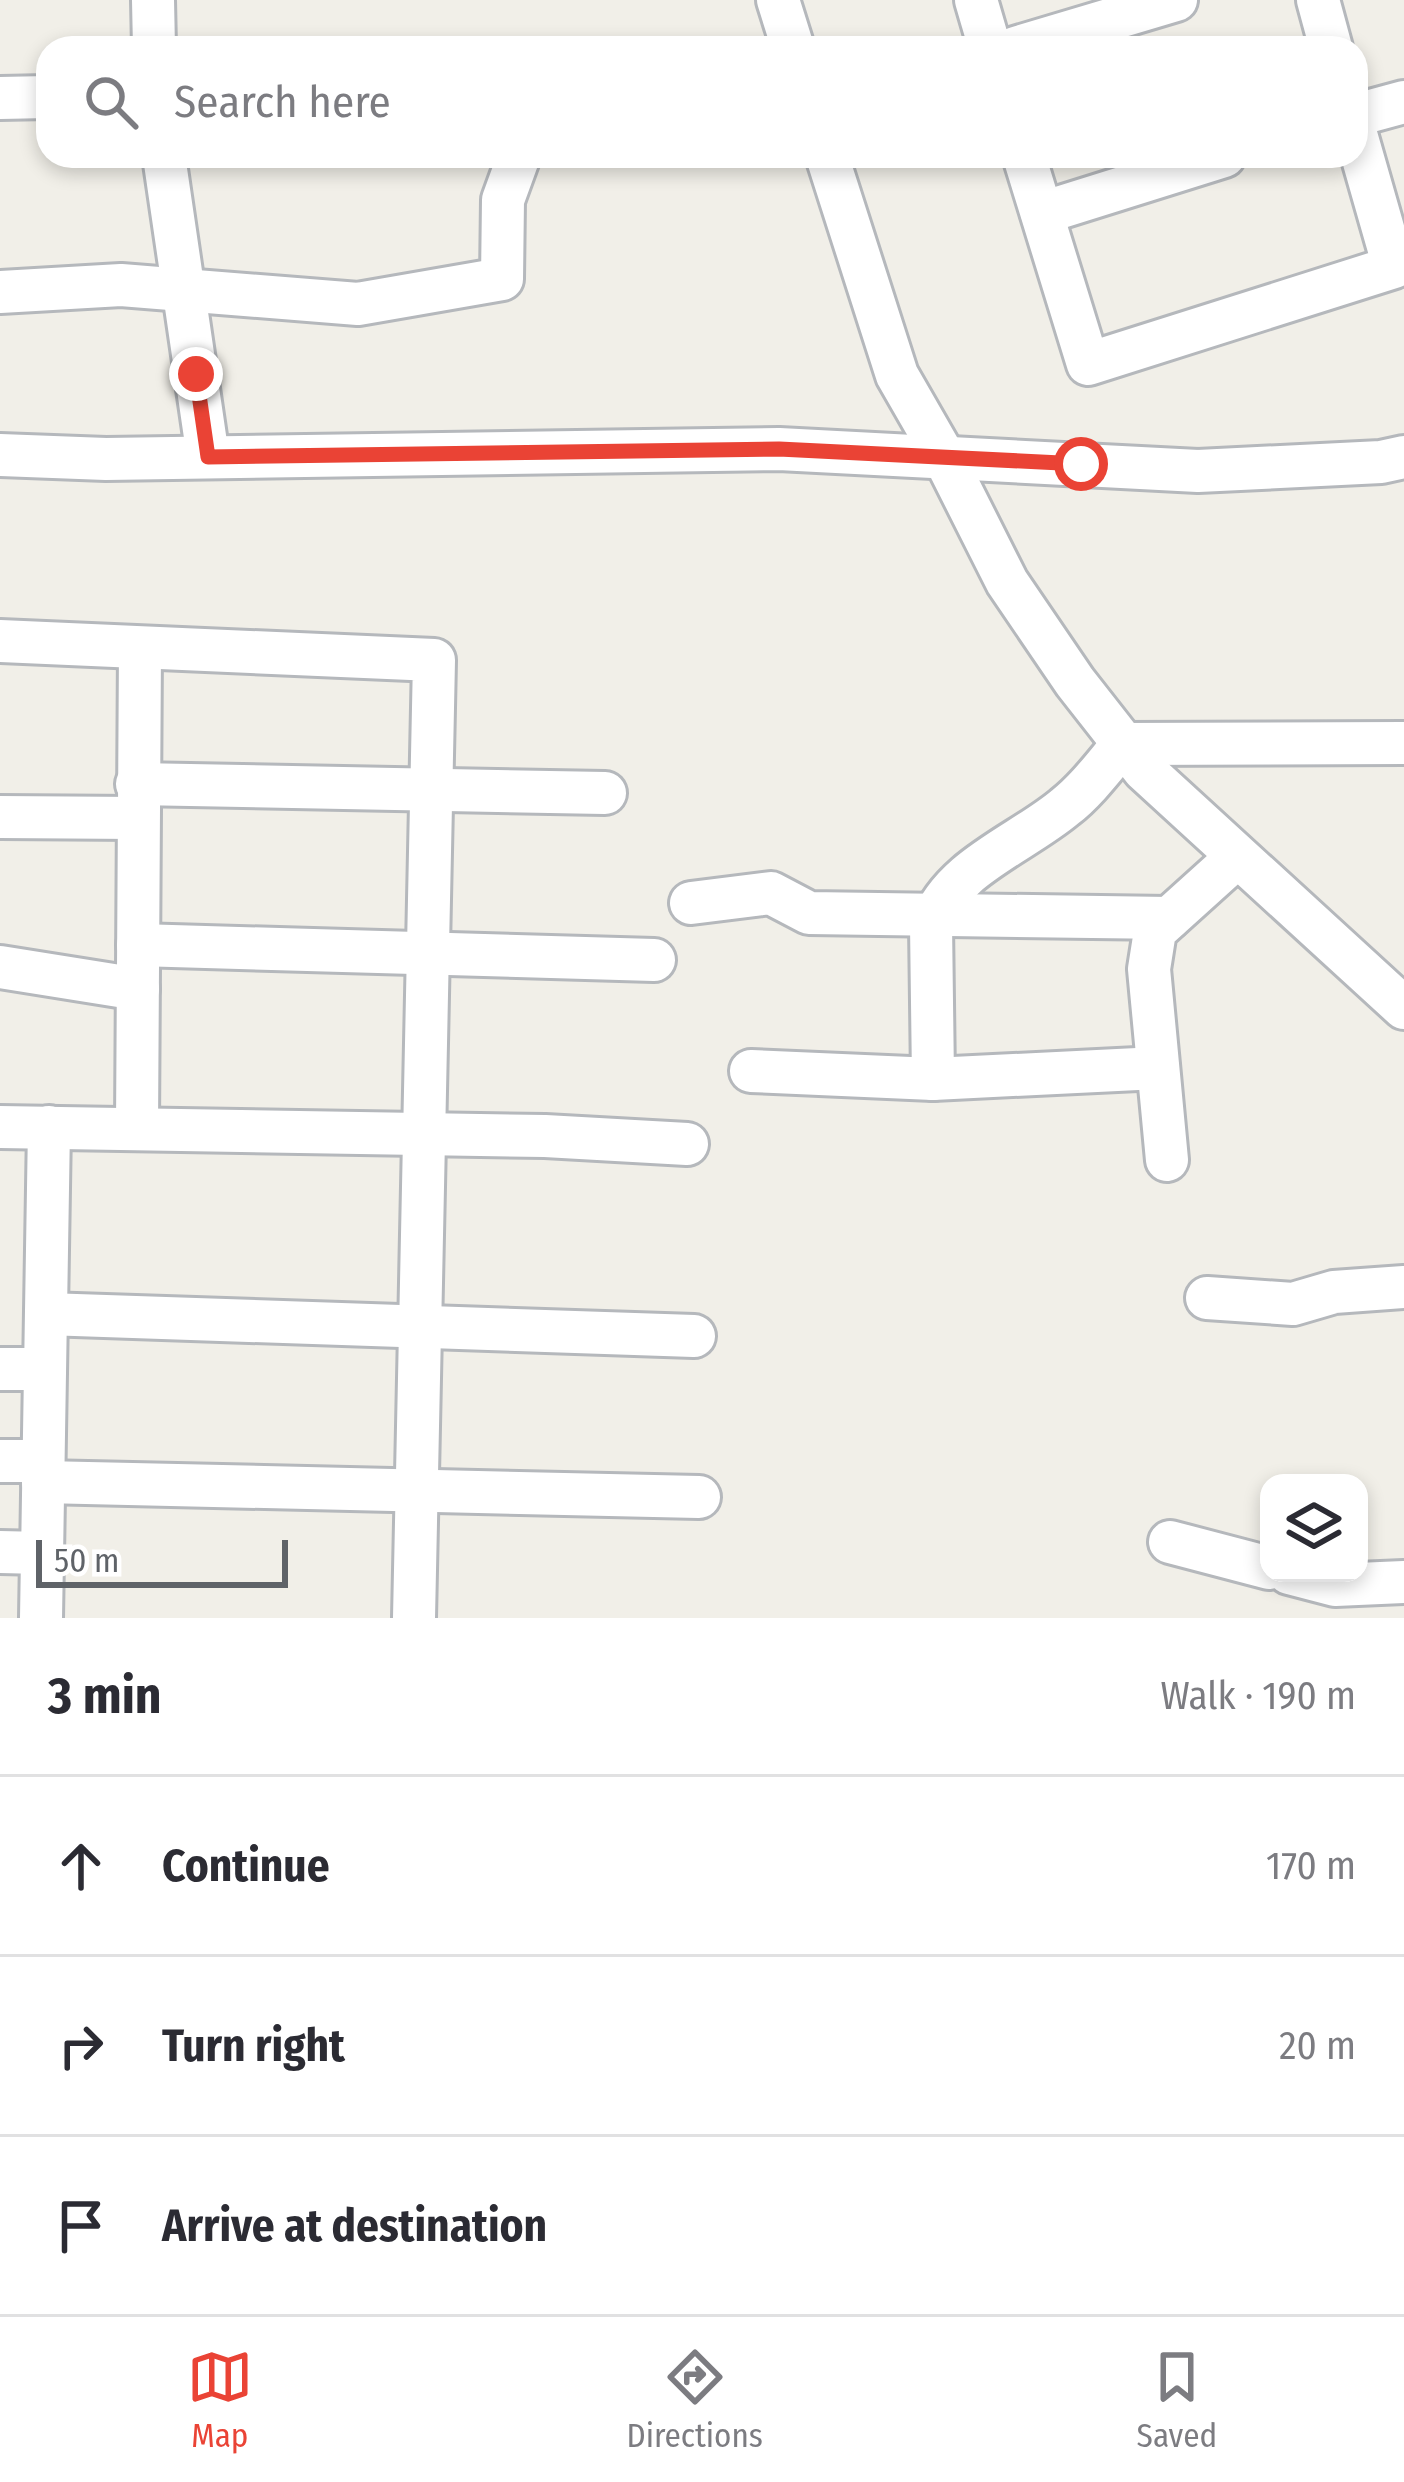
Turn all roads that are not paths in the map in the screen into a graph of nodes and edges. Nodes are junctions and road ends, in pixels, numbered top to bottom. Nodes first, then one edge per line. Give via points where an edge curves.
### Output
1 (153, 0) edge
2 (778, 0) edge
3 (976, 0) edge
4 (1176, 0) edge
5 (1318, 0) edge
6 (154, 36) edge
7 (789, 36) edge
8 (986, 36) edge
9 (1055, 36) edge
10 (1328, 36) edge
11 (36, 97) edge
12 (0, 98) edge
13 (1404, 102) edge
14 (1368, 112) edge
15 (166, 168) edge
16 (515, 168) edge
17 (831, 168) edge
18 (1028, 168) edge
19 (1186, 168) edge
20 (1367, 168) edge
21 (1042, 213) junction
22 (1399, 266) edge
23 (185, 290) junction
24 (0, 292) edge
25 (0, 455) edge
26 (943, 455) junction
27 (208, 457) junction
28 (1404, 457) edge
29 (0, 641) edge
30 (140, 649) junction
31 (1404, 743) edge
32 (1124, 744) junction
33 (431, 790) junction
34 (605, 793) dead end
35 (137, 801) junction
36 (0, 817) edge
37 (1237, 857) junction
38 (691, 903) dead end
39 (933, 917) junction
40 (1169, 918) junction
41 (138, 945) junction
42 (428, 953) junction
43 (655, 960) dead end
44 (0, 967) edge
45 (138, 989) junction
46 (1404, 1008) edge
47 (1159, 1068) junction
48 (751, 1071) dead end
49 (933, 1079) junction
50 (0, 1127) edge
51 (49, 1127) junction
52 (137, 1127) junction
53 (424, 1133) junction
54 (687, 1144) dead end
55 (1167, 1160) dead end
56 (1404, 1288) edge
57 (1207, 1298) dead end
58 (46, 1314) junction
59 (420, 1327) junction
60 (694, 1336) dead end
61 (0, 1369) edge
62 (45, 1369) junction
63 (0, 1461) edge
64 (44, 1471) junction
65 (416, 1490) junction
66 (699, 1497) dead end
67 (1170, 1542) dead end
68 (0, 1552) edge
69 (42, 1552) junction
70 (1260, 1566) edge
71 (1324, 1582) edge
72 (1404, 1582) edge
73 (41, 1618) edge
74 (414, 1618) edge

1 - 6 street
2 - 7 street
3 - 8 street
4 - 9 street
5 - 10 street
11 - 12 street
13 - 14 street
15 - 23 street
16 - 23 street via 503,200 502,278 358,304
17 - 26 street via 897,375
18 - 21 street
19 - 21 street
20 - 22 street
21 - 22 street via 1088,364
23 - 24 street
23 - 27 street
25 - 27 street
26 - 27 street via 779,449
26 - 28 street via 1198,471
26 - 32 street via 1007,582
29 - 30 street
30 - 33 street via 434,661
30 - 35 street
31 - 32 street
32 - 37 street
32 - 39 street via 1068,806 975,869
33 - 34 street
33 - 35 street
33 - 42 street
35 - 36 street
35 - 41 street
37 - 40 street
37 - 46 street
38 - 39 street via 771,892 809,913
39 - 40 street
39 - 49 street
40 - 47 street via 1155,931 1149,969
41 - 42 street
41 - 45 street
42 - 43 street
42 - 53 street
44 - 45 street
45 - 52 street
47 - 49 street
47 - 55 street
48 - 49 street
50 - 51 street
51 - 52 street
51 - 58 street
52 - 53 street
53 - 54 street
53 - 59 street
56 - 57 street via 1334,1292 1294,1304
58 - 59 street
58 - 62 street
59 - 60 street
59 - 65 street
61 - 62 street
62 - 64 street
63 - 64 street
64 - 65 street
64 - 69 street
65 - 66 street
65 - 74 street
67 - 70 street
68 - 69 street
69 - 73 street
71 - 72 street

